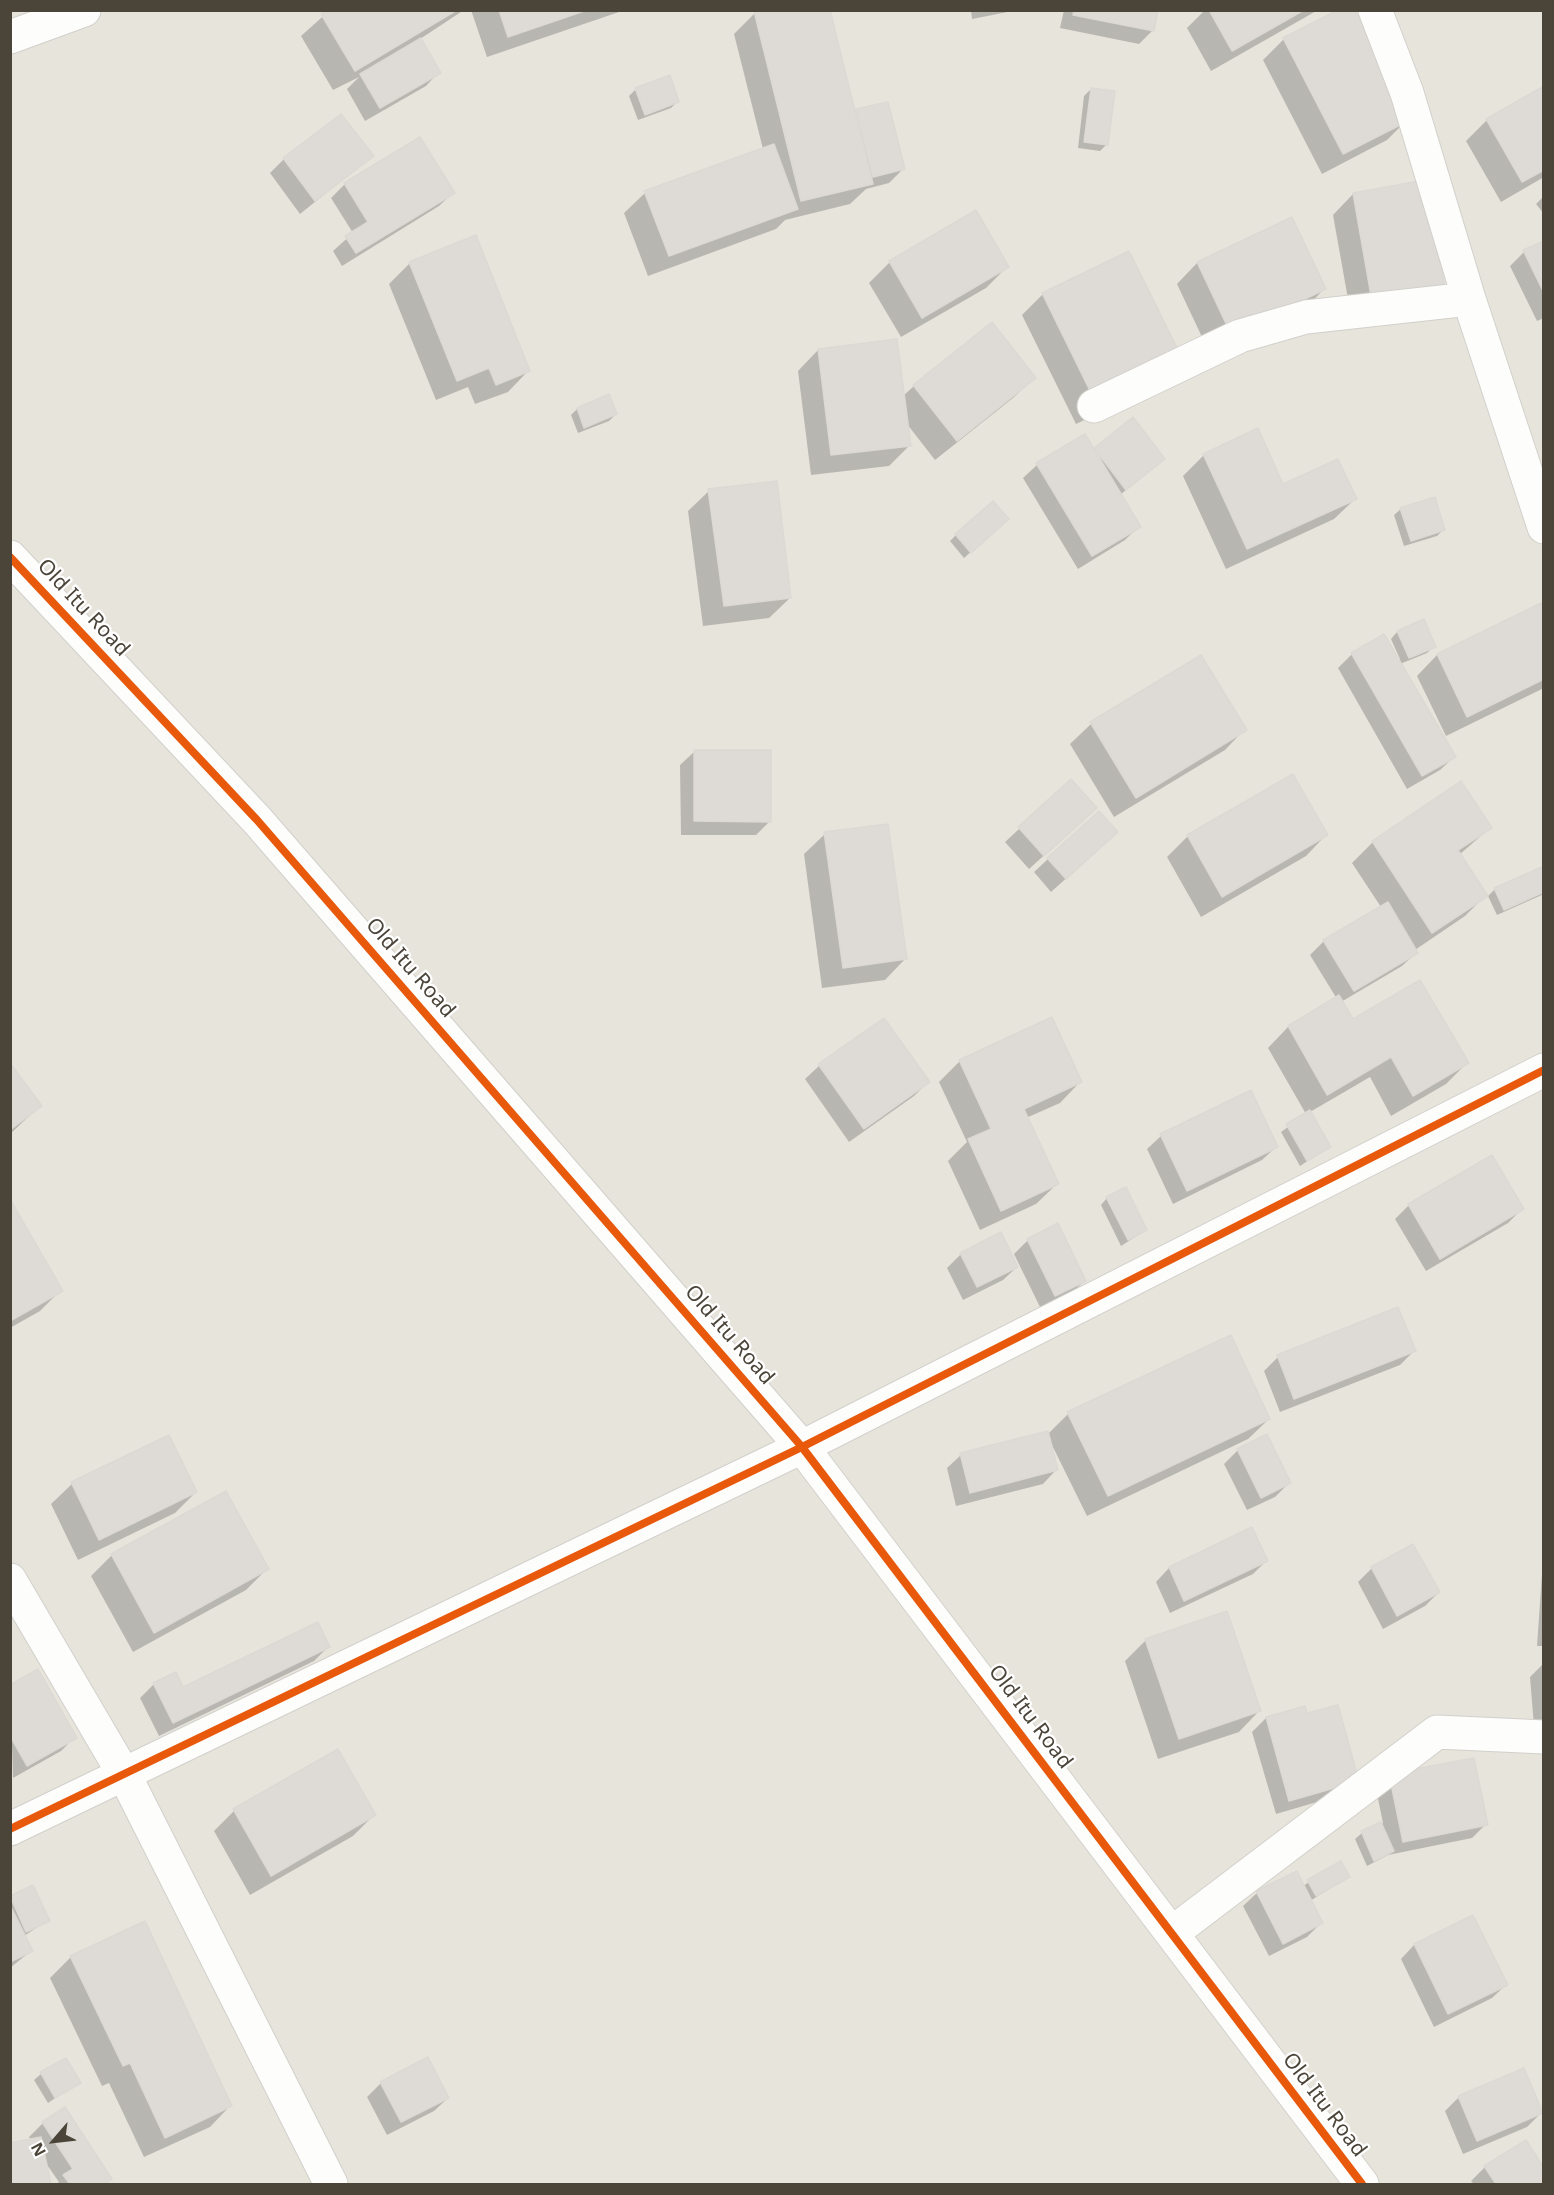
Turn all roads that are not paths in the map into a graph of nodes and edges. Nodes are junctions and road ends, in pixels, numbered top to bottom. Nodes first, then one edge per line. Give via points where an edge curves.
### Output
1 (84, 10) edge
2 (1375, 10) edge
3 (10, 37) edge
4 (1469, 299) junction
5 (1094, 406) dead end
6 (1544, 527) edge
7 (10, 557) edge
8 (1544, 1070) edge
9 (802, 1447) junction
10 (10, 1580) edge
11 (1544, 1737) edge
12 (125, 1776) junction
13 (10, 1829) edge
14 (1172, 1933) junction
15 (331, 2184) edge
16 (1362, 2184) edge

1 - 3 street
2 - 4 street via 1407,93
4 - 5 street via 1306,317 1240,336
4 - 6 street
7 - 9 street, Old Itu Road via 257,820
8 - 9 street
9 - 12 street
9 - 14 street, Old Itu Road
10 - 12 street
11 - 14 street via 1437,1732
12 - 13 street
12 - 15 street
14 - 16 street, Old Itu Road

